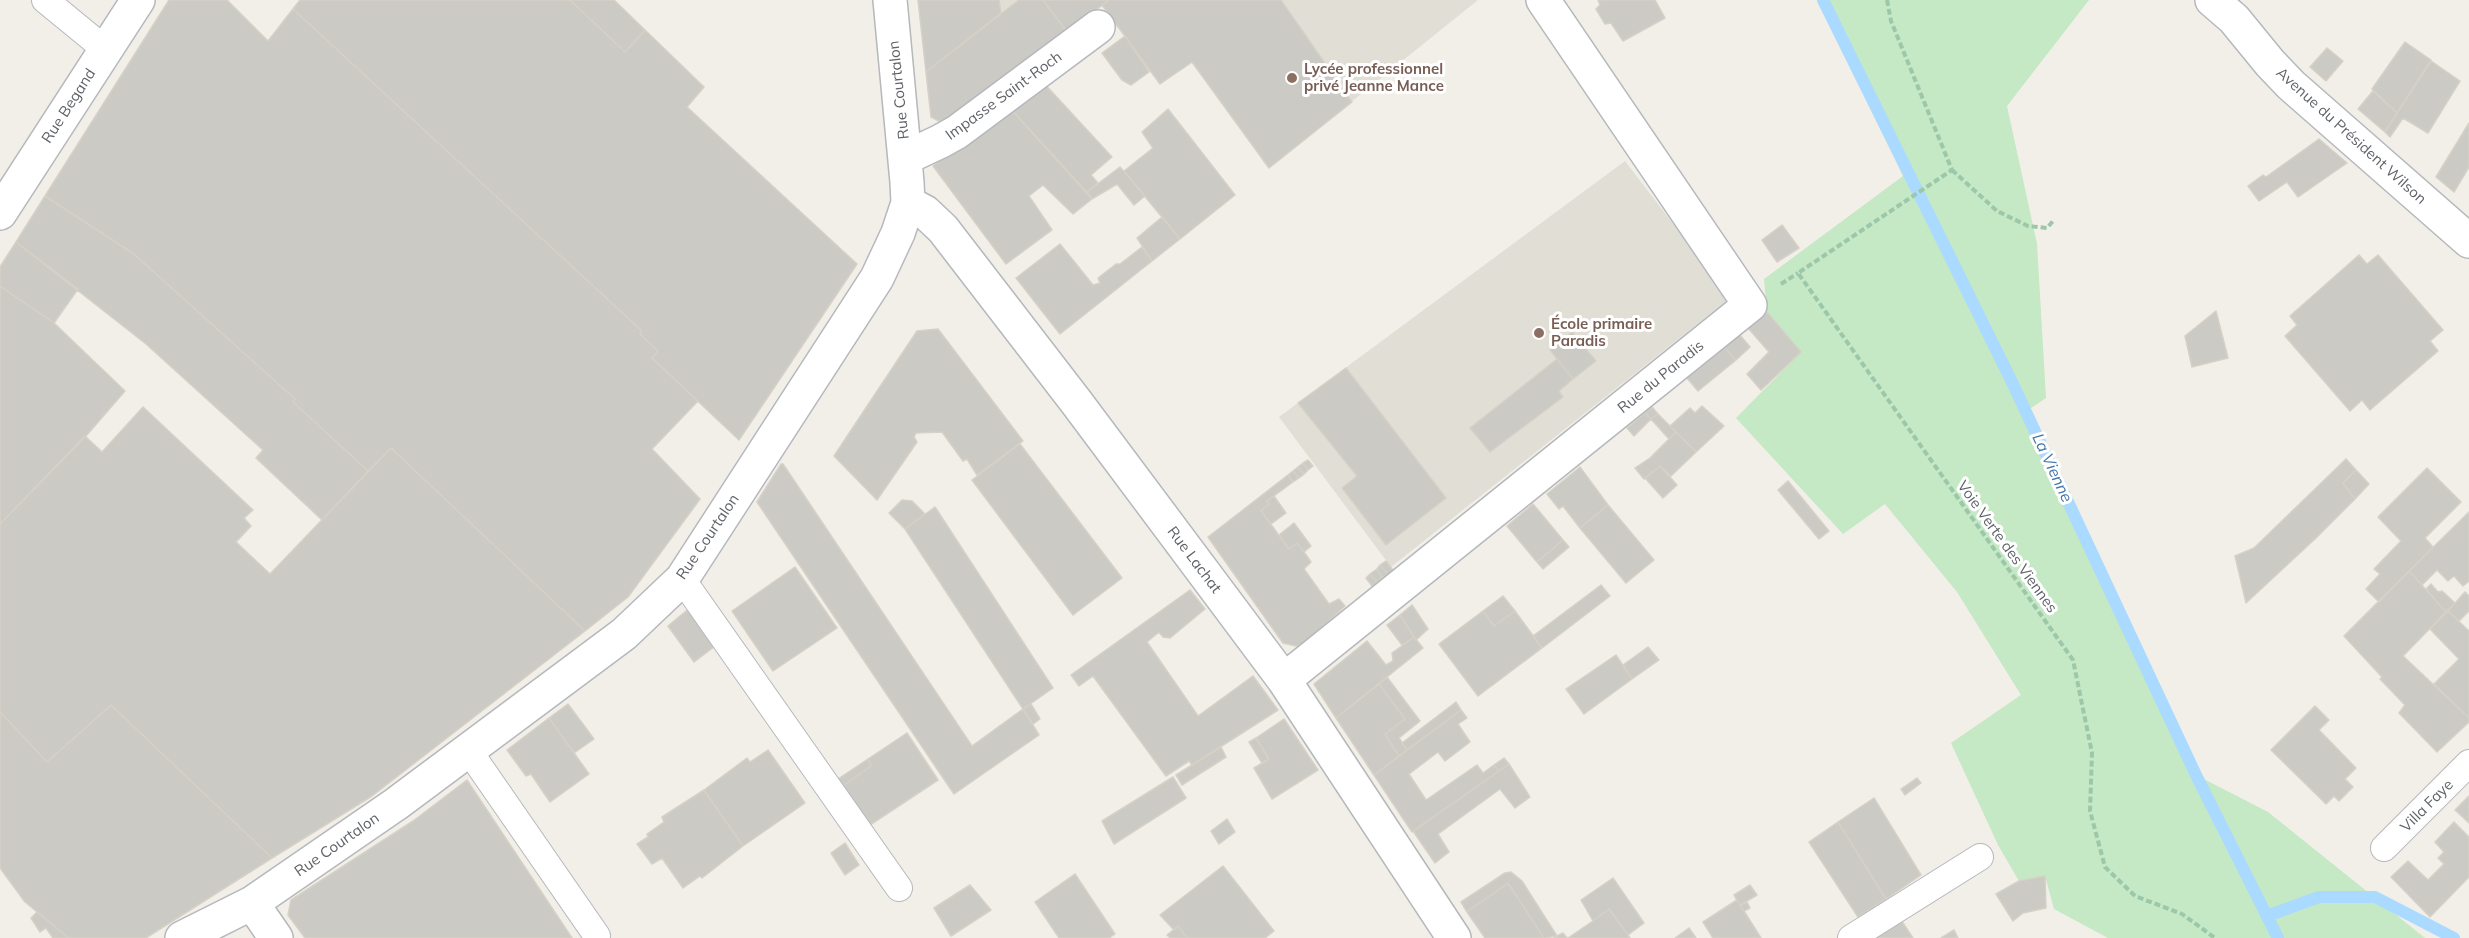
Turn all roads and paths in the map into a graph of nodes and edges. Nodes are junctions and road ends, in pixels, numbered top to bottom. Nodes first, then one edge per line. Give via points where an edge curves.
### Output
1 (45, 0) edge
2 (138, 0) edge
3 (890, 0) edge
4 (1543, 0) edge
5 (1887, 0) edge
6 (2212, 0) edge
7 (1098, 27) dead end
8 (106, 50) junction
9 (905, 158) junction
10 (1952, 170) junction
11 (908, 203) junction
12 (0, 213) edge
13 (2053, 221) dead end
14 (2469, 241) edge
15 (682, 579) junction
16 (1284, 680) junction
17 (469, 751) junction
18 (2469, 763) edge
19 (2384, 848) dead end
20 (1980, 856) dead end
21 (899, 888) dead end
22 (252, 903) junction
23 (597, 936) dead end
24 (182, 938) edge
25 (276, 938) edge
26 (1454, 938) edge
27 (1851, 938) edge
28 (2214, 938) edge

1 - 8 lane
2 - 8 street, Rue Begand
3 - 9 street, Rue Courtalon
4 - 16 street, Rue du Paradis via 1750,305
5 - 10 path via 1891,21
6 - 14 street, Avenue du Président Wilson via 2234,19 2291,85
7 - 9 street, Impasse Saint-Roch via 957,132
8 - 12 street, Rue Begand
9 - 11 street, Rue Courtalon
10 - 13 path via 1996,211 2028,226 2048,228
10 - 28 path, Voie Verte des Viennes via 1798,273 2073,660 2092,753 2090,811 2105,867 2135,896 2182,914
11 - 15 street, Rue Courtalon via 877,278
11 - 16 street, Rue Lachat via 943,229
15 - 17 street, Rue Courtalon via 624,634
15 - 21 lane
16 - 26 street, Rue Lachat
17 - 22 street, Rue Courtalon
17 - 23 lane
18 - 19 lane, Villa Faye
20 - 27 lane
22 - 24 street, Rue Courtalon
22 - 25 street

